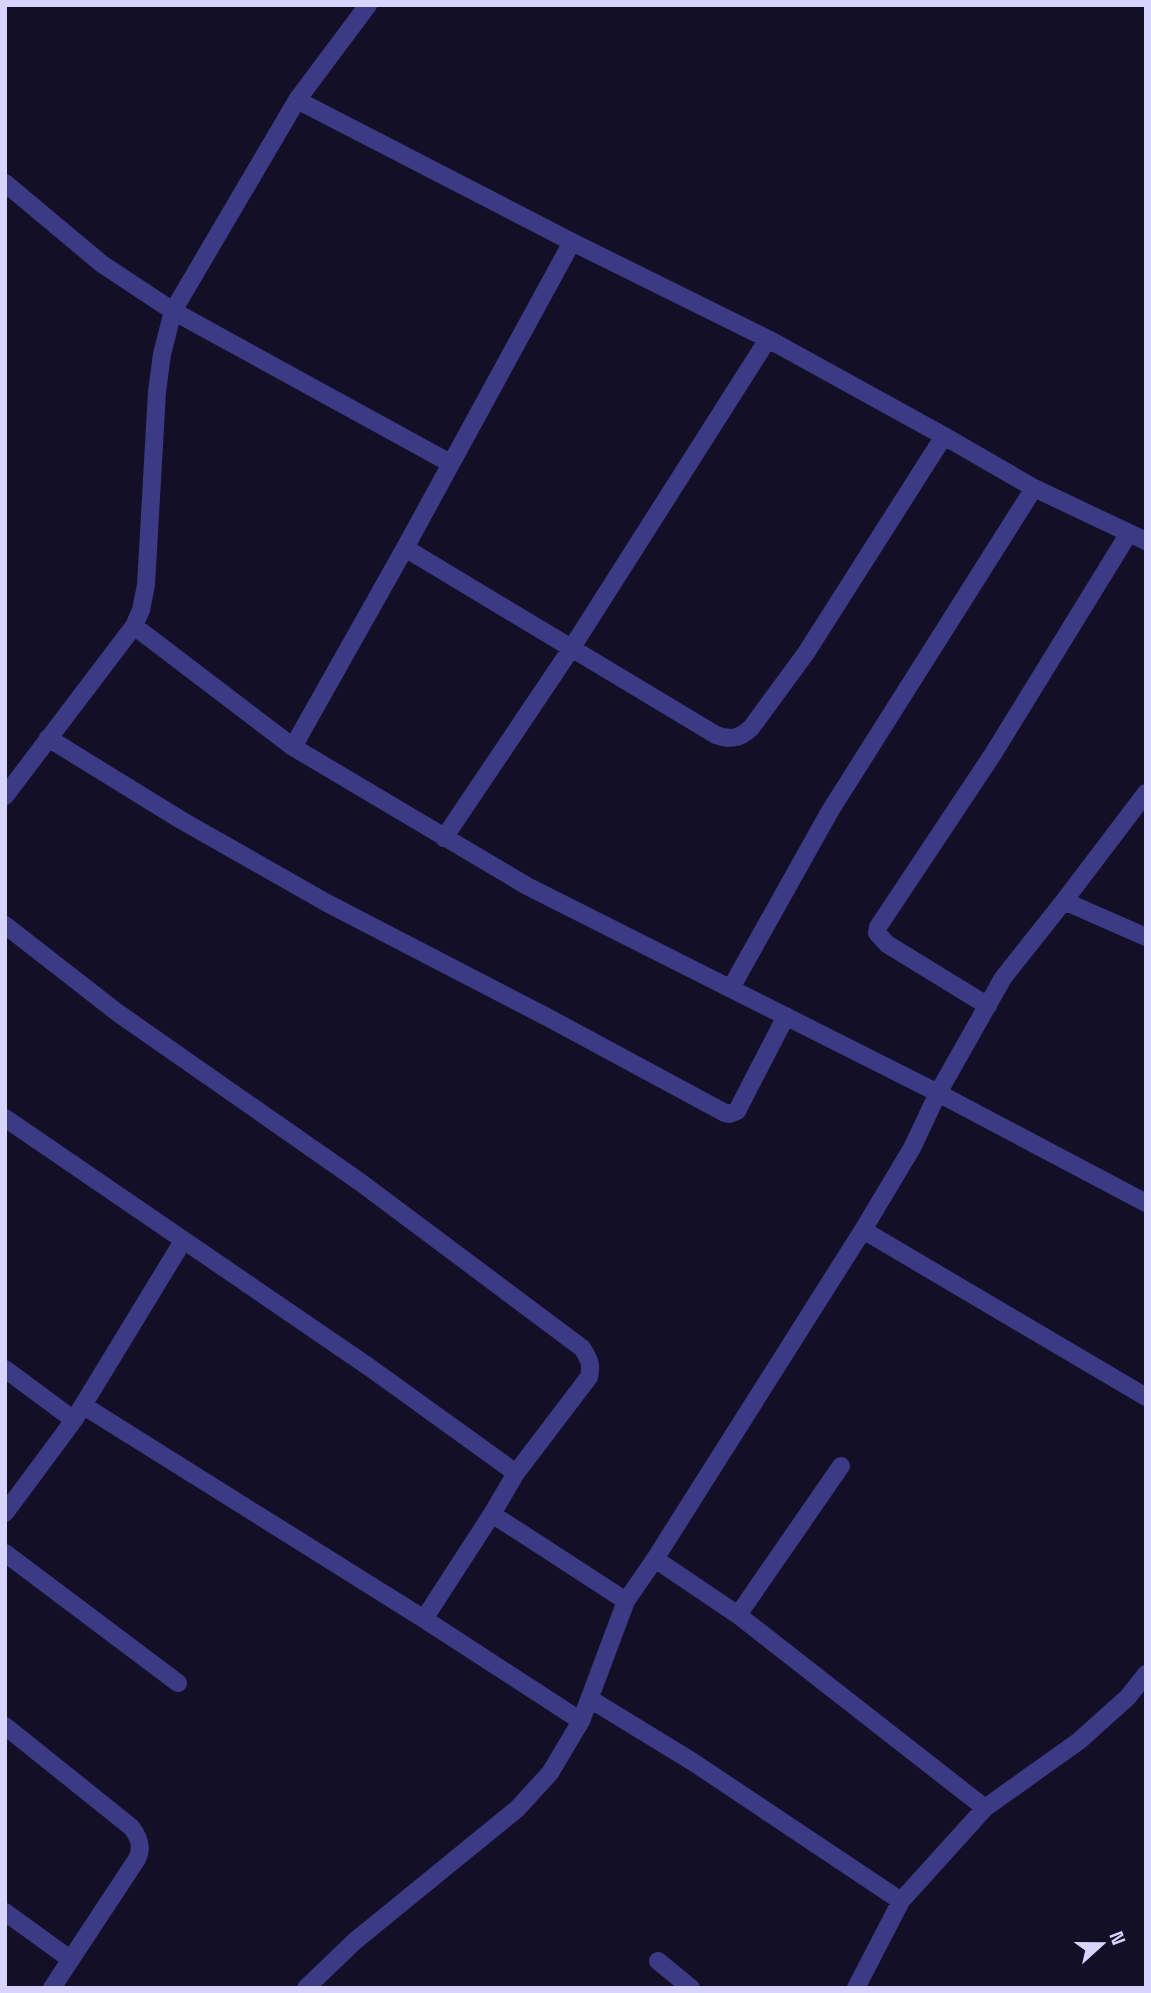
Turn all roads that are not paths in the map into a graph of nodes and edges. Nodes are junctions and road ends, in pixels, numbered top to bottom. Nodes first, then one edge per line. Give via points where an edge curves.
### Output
1 (368, 5) edge
2 (297, 100) junction
3 (5, 183) edge
4 (572, 242) junction
5 (173, 311) junction
6 (768, 339) junction
7 (944, 436) junction
8 (450, 463) junction
9 (1034, 488) junction
10 (1138, 537) edge
11 (405, 548) junction
12 (134, 626) junction
13 (571, 649) junction
14 (48, 738) junction
15 (293, 747) junction
16 (1146, 793) edge
17 (5, 796) edge
18 (444, 838) junction
19 (1064, 901) junction
20 (5, 925) edge
21 (1146, 937) edge
22 (731, 988) junction
23 (988, 1006) junction
24 (786, 1016) junction
25 (938, 1094) junction
26 (5, 1118) edge
27 (1146, 1203) edge
28 (863, 1230) junction
29 (183, 1241) junction
30 (5, 1369) edge
31 (1146, 1397) edge
32 (79, 1413) junction
33 (841, 1466) dead end
34 (516, 1474) junction
35 (5, 1513) edge
36 (492, 1514) junction
37 (5, 1553) edge
38 (655, 1559) junction
39 (626, 1601) junction
40 (738, 1615) junction
41 (424, 1619) junction
42 (1146, 1674) edge
43 (178, 1683) dead end
44 (590, 1699) junction
45 (581, 1721) junction
46 (5, 1726) edge
47 (985, 1808) junction
48 (901, 1901) junction
49 (5, 1912) edge
50 (69, 1959) junction
51 (658, 1961) dead end
52 (52, 1988) edge
53 (306, 1988) edge
54 (691, 1988) edge
55 (856, 1988) edge

1 - 2 street
2 - 4 street
2 - 5 street
3 - 5 street via 103,264
4 - 6 street
4 - 8 street
5 - 8 street
5 - 12 street via 157,392 146,585
6 - 7 street
6 - 13 street
7 - 9 street
7 - 13 street via 806,653 744,734 727,739 716,735
8 - 11 street
9 - 10 street
9 - 22 street via 830,811
10 - 23 street via 878,927 877,933 887,944
11 - 13 street
11 - 15 street
12 - 14 street
12 - 15 street
13 - 18 street
14 - 17 street
14 - 24 street via 327,903 725,1113 737,1111
15 - 18 street
16 - 19 street
18 - 22 street via 527,886
19 - 21 street
19 - 23 street via 1003,978
20 - 34 street via 118,1013 359,1182 582,1348 590,1360 589,1377
22 - 24 street
23 - 25 street
24 - 25 street
25 - 27 street
25 - 28 street
26 - 29 street
28 - 31 street
28 - 38 street
29 - 32 street
29 - 34 street
30 - 32 street
32 - 35 street
32 - 41 street
33 - 40 street
34 - 36 street
36 - 39 street
36 - 41 street
37 - 43 street
38 - 39 street
38 - 40 street
39 - 44 street
40 - 47 street
41 - 45 street
42 - 47 street via 1128,1697 1079,1741
44 - 45 street
44 - 48 street
45 - 53 street via 550,1773 517,1810 355,1941
46 - 50 street via 138,1835 137,1859
47 - 48 street
48 - 55 street
49 - 50 street
50 - 52 street
51 - 54 street

